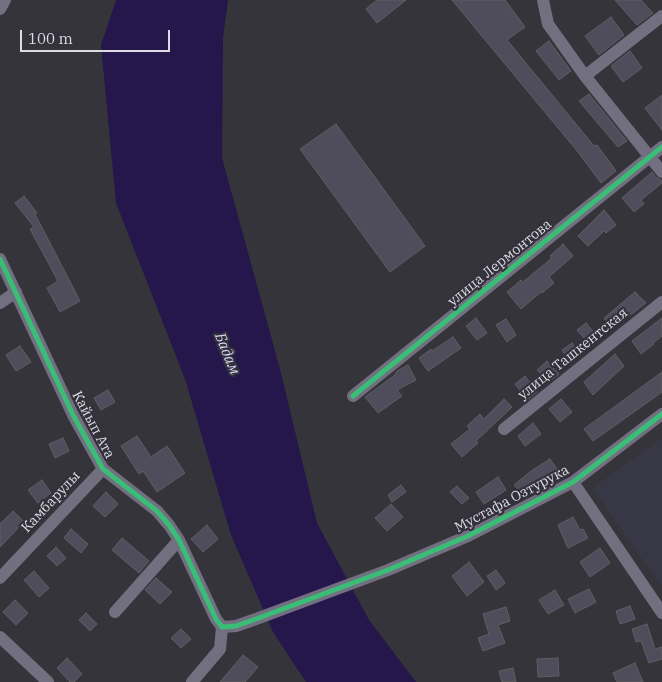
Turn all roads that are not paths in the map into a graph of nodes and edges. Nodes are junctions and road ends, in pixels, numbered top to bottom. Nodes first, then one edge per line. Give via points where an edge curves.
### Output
1 (5, 0) edge
2 (543, 0) edge
3 (0, 9) edge
4 (662, 16) edge
5 (585, 76) junction
6 (662, 147) edge
7 (650, 157) junction
8 (662, 172) edge
9 (0, 259) edge
10 (16, 292) junction
11 (0, 302) edge
12 (662, 302) edge
13 (353, 396) dead end
14 (662, 414) edge
15 (504, 429) dead end
16 (103, 469) junction
17 (573, 482) junction
18 (179, 540) junction
19 (0, 578) edge
20 (115, 612) dead end
21 (662, 613) edge
22 (222, 627) junction
23 (0, 637) edge
24 (48, 682) edge
25 (192, 682) edge

1 - 3 street
2 - 5 street via 548,24
4 - 5 street
5 - 7 street
6 - 7 street, улица Лермонтова
7 - 8 street
7 - 13 street, улица Лермонтова
9 - 10 street, Кайып Ата
10 - 11 street
10 - 16 street, Кайып Ата via 73,415
12 - 15 street, улица Ташкентская
14 - 17 street, Мустафа Озтурука
16 - 18 street, Кайып Ата via 157,511
16 - 19 street, Камбарулы
17 - 21 street
17 - 22 street, Мустафа Озтурука via 468,536 388,570 236,626
18 - 20 street
18 - 22 street, Кайып Ата
22 - 25 street via 220,649
23 - 24 street

